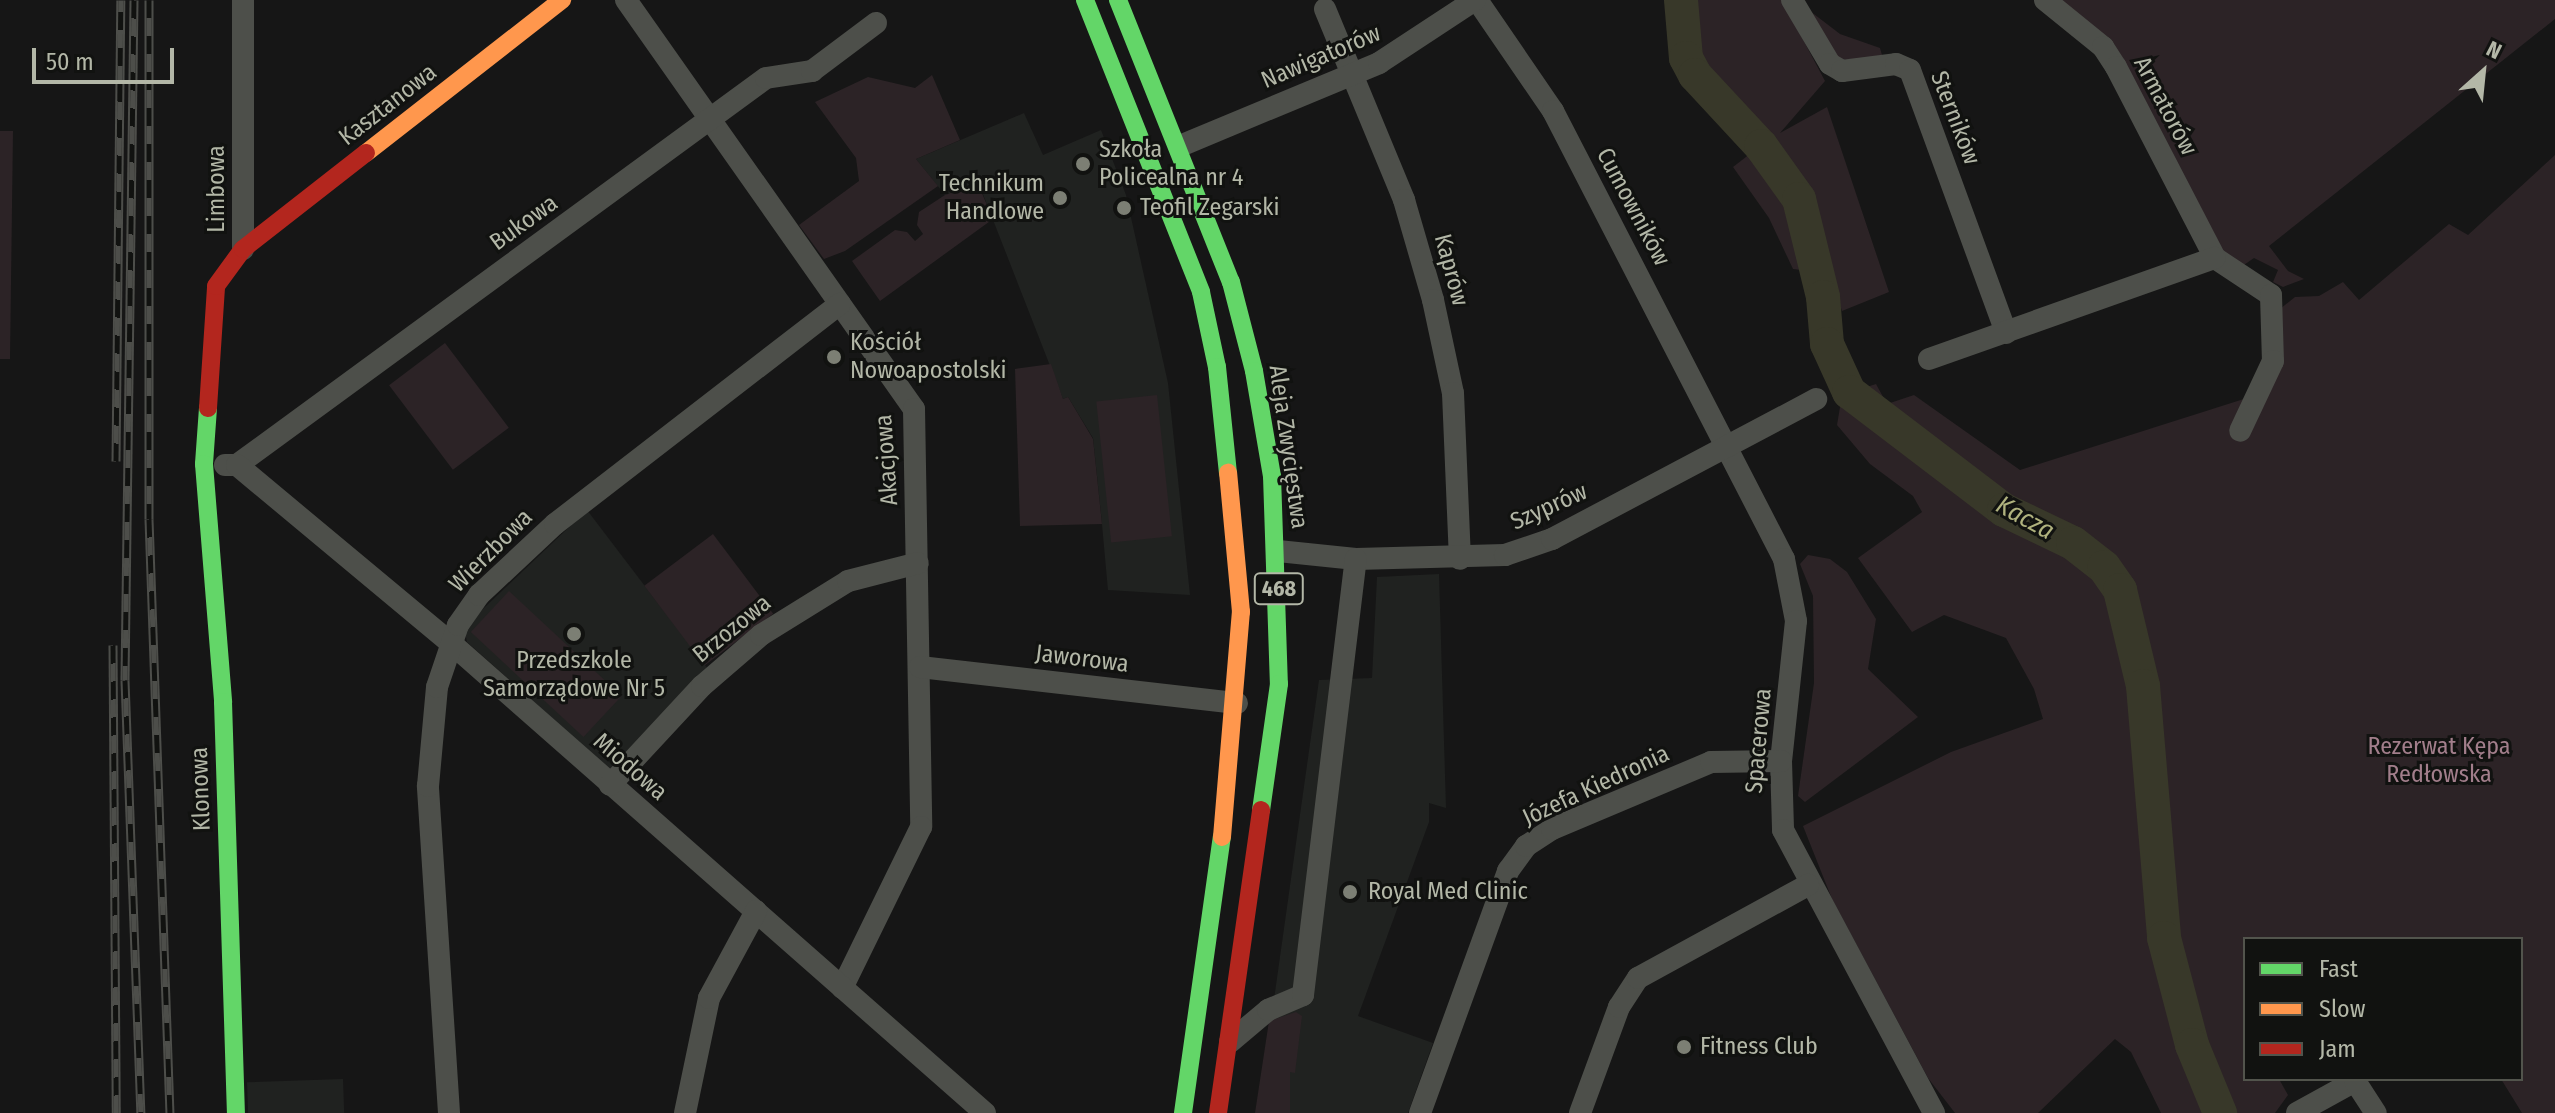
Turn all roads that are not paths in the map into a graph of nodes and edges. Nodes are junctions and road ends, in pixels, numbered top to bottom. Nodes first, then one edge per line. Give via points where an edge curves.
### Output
1 (243, 0) edge
2 (562, 0) edge
3 (626, 0) edge
4 (1085, 0) edge
5 (1118, 0) edge
6 (1476, 0) edge
7 (1792, 0) edge
8 (2045, 0) edge
9 (1325, 9) dead end
10 (876, 23) dead end
11 (1352, 73) junction
12 (709, 120) junction
13 (1180, 146) junction
14 (243, 249) junction
15 (2215, 258) junction
16 (840, 304) junction
17 (2006, 333) junction
18 (1929, 359) dead end
19 (1816, 399) dead end
20 (2240, 431) dead end
21 (1729, 447) junction
22 (204, 464) junction
23 (237, 465) junction
24 (1278, 551) junction
25 (1356, 559) junction
26 (1460, 559) junction
27 (918, 563) junction
28 (452, 644) junction
29 (920, 667) junction
30 (1237, 703) junction
31 (1781, 761) junction
32 (610, 785) junction
33 (1808, 885) junction
34 (756, 911) junction
35 (842, 988) junction
36 (1230, 1042) junction
37 (236, 1113) edge
38 (449, 1113) edge
39 (685, 1113) edge
40 (985, 1113) edge
41 (1183, 1113) edge
42 (1218, 1113) edge
43 (1420, 1113) edge
44 (1580, 1113) edge
45 (1934, 1113) edge
46 (2297, 1113) edge
47 (2376, 1113) edge

1 - 14 street, Limbowa
2 - 14 main road, Kasztanowa
3 - 12 street, Akacjowa
4 - 30 main road, 468 via 1189,255 1211,330 1241,600
5 - 13 main road, Aleja Zwycięstwa / 468
6 - 11 street, Nawigatorów via 1403,50
6 - 21 street, Cumowników via 1553,111
7 - 17 street, Sterników via 1830,64 1842,71 1896,64 1910,70
8 - 15 street, Armatorów via 2103,47
9 - 11 street, Kaprów
10 - 12 street, Bukowa via 812,71 766,78
11 - 13 street, Nawigatorów
11 - 26 street, Kaprów via 1404,200 1433,300 1453,393
12 - 16 street, Akacjowa
12 - 23 street, Bukowa
13 - 24 main road, Aleja Zwycięstwa / 468 via 1223,257 1254,371
14 - 22 main road, Limbowa via 216,286
15 - 17 street
15 - 20 street via 2271,295 2273,361
16 - 27 street, Akacjowa via 914,409
16 - 28 street, Wierzbowa via 521,554 466,610
17 - 18 street
19 - 21 street, Szyprów
21 - 26 street, Szyprów via 1552,539 1505,555
21 - 31 street, Spacerowa via 1793,587 1795,630
22 - 23 street
22 - 37 main road, Klonowa via 223,702
23 - 28 street, Miodowa
24 - 25 street, Szyprów
24 - 36 main road, Aleja Zwycięstwa / 468 via 1281,630 1273,750
25 - 26 street, Szyprów
25 - 36 street via 1303,995 1268,1010
27 - 29 street, Akacjowa
27 - 32 street, Brzozowa via 848,581 761,635 710,679
28 - 32 street, Miodowa
28 - 38 street, Wierzbowa via 437,687 428,786
29 - 30 street, Jaworowa
29 - 35 street, Akacjowa via 921,827
30 - 41 main road, 468 via 1212,931
31 - 33 street, Spacerowa via 1783,830
31 - 43 street, Józefa Kiedronia via 1711,762 1539,835 1526,846 1508,871
32 - 34 street, Miodowa
33 - 44 street via 1638,978 1619,1007
33 - 45 street, Spacerowa
34 - 35 street, Miodowa
34 - 39 street via 709,998
35 - 40 street, Miodowa
36 - 42 main road, Aleja Zwycięstwa / 468
46 - 47 street via 2355,1081

